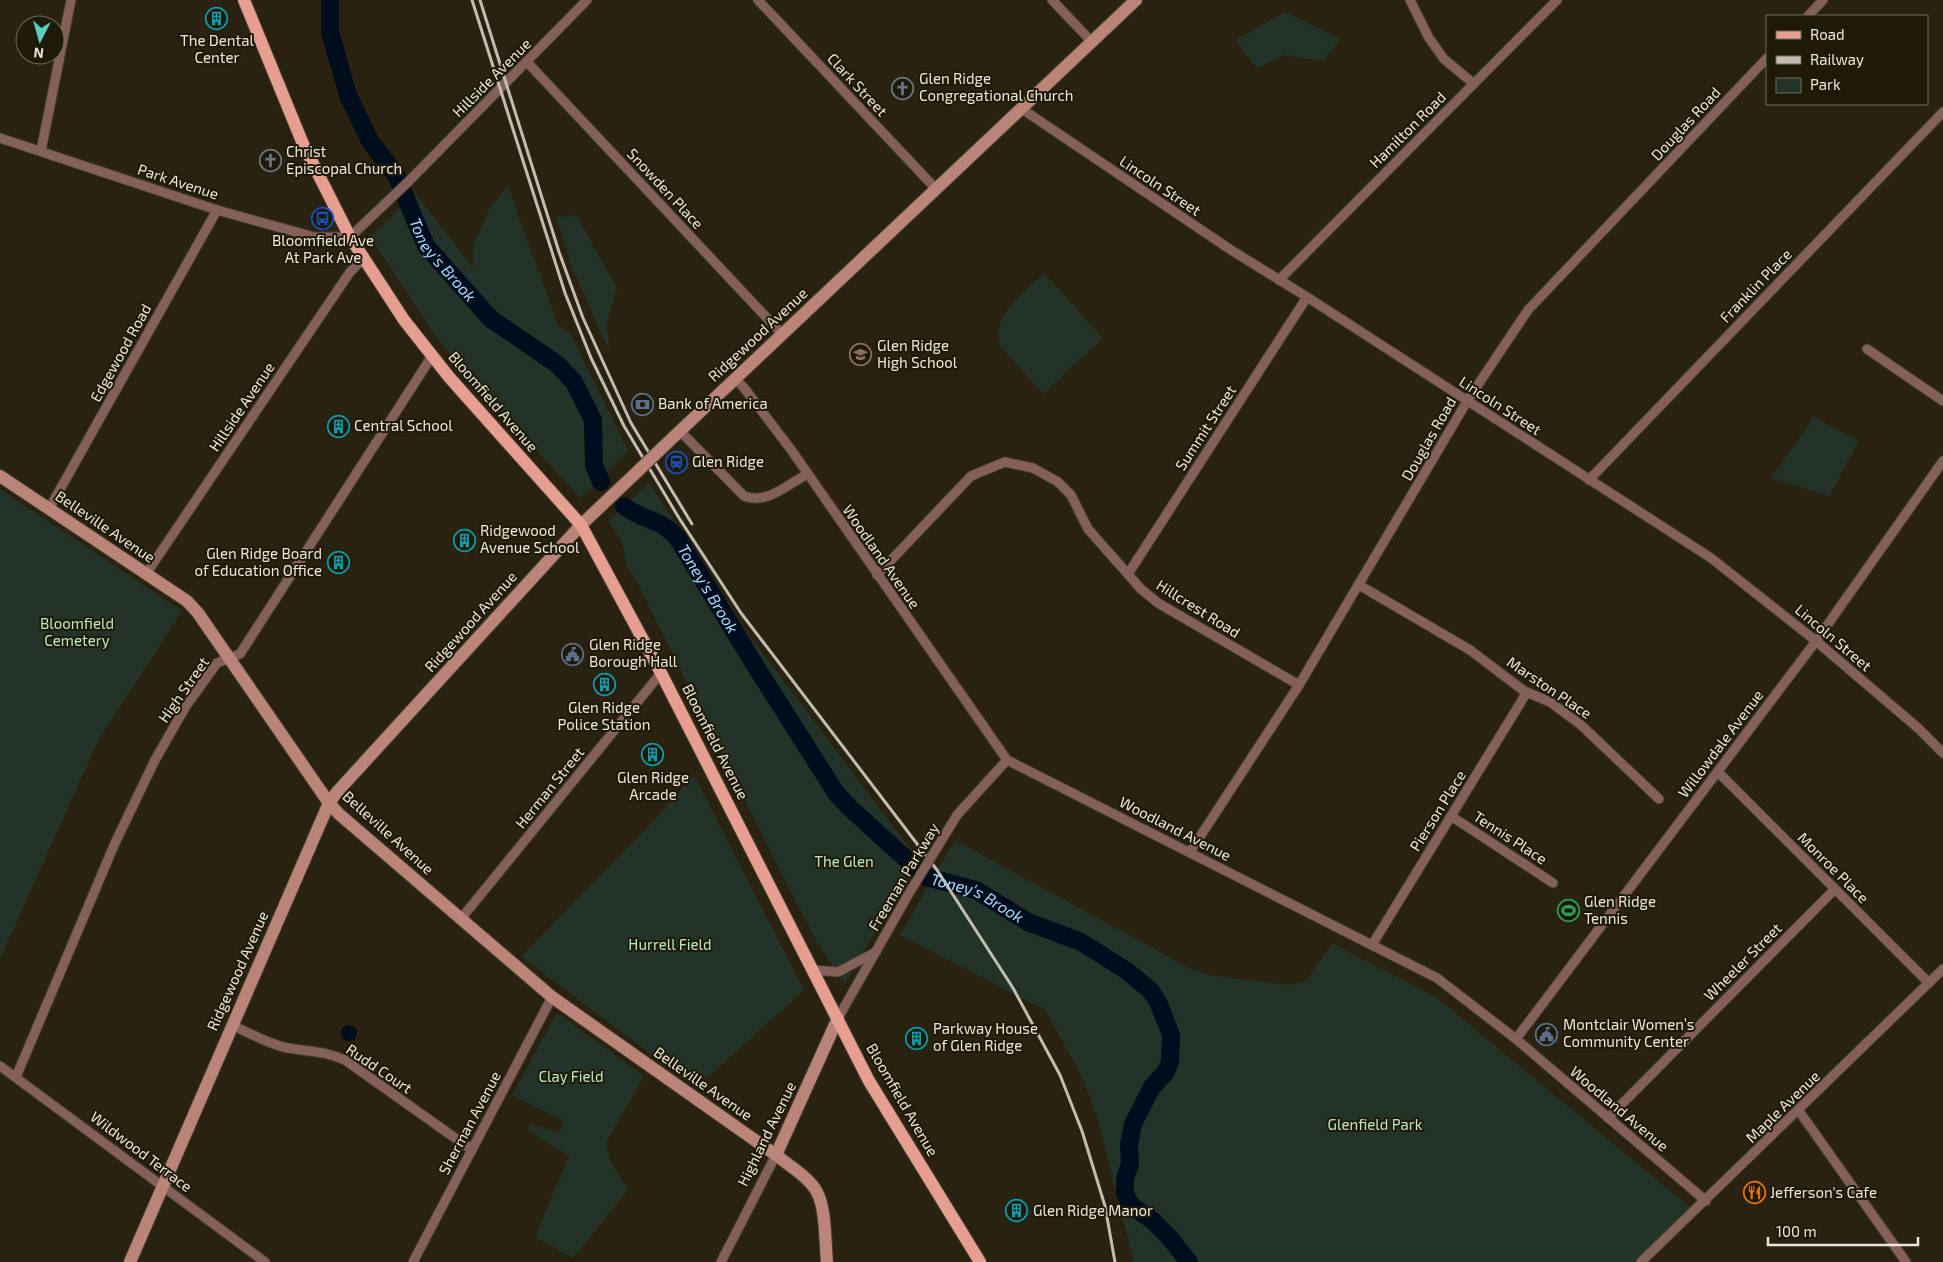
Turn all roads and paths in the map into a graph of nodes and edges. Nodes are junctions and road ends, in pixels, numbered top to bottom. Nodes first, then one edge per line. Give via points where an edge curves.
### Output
1 (71, 0) edge
2 (244, 0) edge
3 (587, 0) edge
4 (758, 0) edge
5 (1052, 0) edge
6 (1136, 0) edge
7 (1410, 0) edge
8 (1557, 0) edge
9 (1823, 0) edge
10 (1809, 15) edge
11 (1092, 42) junction
12 (1766, 59) edge
13 (527, 62) junction
14 (1474, 84) junction
15 (1022, 109) junction
16 (1943, 112) edge
17 (0, 138) edge
18 (41, 151) junction
19 (936, 189) junction
20 (217, 210) junction
21 (350, 237) junction
22 (363, 259) junction
23 (1279, 280) junction
24 (1307, 297) junction
25 (782, 334) junction
26 (1867, 349) dead end
27 (432, 356) junction
28 (735, 378) junction
29 (1468, 401) junction
30 (1943, 401) edge
31 (680, 431) junction
32 (1943, 460) edge
33 (808, 474) junction
34 (0, 476) edge
35 (1590, 480) junction
36 (49, 509) junction
37 (581, 525) junction
38 (146, 574) junction
39 (1128, 574) junction
40 (877, 575) junction
41 (1359, 585) junction
42 (1816, 640) junction
43 (229, 658) junction
44 (661, 673) junction
45 (1299, 685) junction
46 (1527, 692) junction
47 (1943, 753) edge
48 (1007, 760) junction
49 (1718, 772) junction
50 (1660, 799) dead end
51 (329, 803) junction
52 (1451, 816) junction
53 (1190, 852) junction
54 (1553, 883) dead end
55 (1834, 889) junction
56 (460, 920) junction
57 (1372, 945) junction
58 (876, 952) junction
59 (1943, 969) edge
60 (814, 970) junction
61 (1929, 983) junction
62 (552, 997) junction
63 (838, 1018) junction
64 (232, 1025) junction
65 (1516, 1039) junction
66 (0, 1066) edge
67 (16, 1077) junction
68 (1799, 1111) junction
69 (1608, 1118) junction
70 (472, 1150) junction
71 (776, 1155) junction
72 (162, 1185) junction
73 (1706, 1201) junction
74 (130, 1262) edge
75 (264, 1262) edge
76 (413, 1262) edge
77 (721, 1262) edge
78 (827, 1262) edge
79 (980, 1262) edge
80 (1641, 1262) edge
81 (1906, 1262) edge

1 - 18 street
2 - 21 main road, Bloomfield Avenue via 303,144
3 - 13 street, Hillside Avenue
4 - 19 street, Clark Street
5 - 11 street
6 - 11 street, Ridgewood Avenue
7 - 14 street via 1429,38 1444,59
8 - 14 street, Hamilton Road
9 - 10 street
11 - 15 street, Ridgewood Avenue
12 - 29 street, Douglas Road via 1528,310
13 - 21 street, Hillside Avenue
13 - 25 street, Snowden Place
14 - 23 street, Hamilton Road
15 - 19 street, Ridgewood Avenue
15 - 23 street, Lincoln Street
16 - 35 street, Franklin Place
17 - 18 street, Park Avenue
18 - 20 street, Park Avenue
19 - 25 street, Ridgewood Avenue
20 - 21 street, Park Avenue via 314,237
20 - 36 street, Edgewood Road
21 - 22 main road, Bloomfield Avenue
22 - 27 main road, Bloomfield Avenue
22 - 38 street, Hillside Avenue via 350,272
23 - 24 street, Lincoln Street
24 - 29 street, Lincoln Street
24 - 39 street, Summit Street
25 - 28 street, Ridgewood Avenue
26 - 30 street
27 - 37 main road, Bloomfield Avenue via 463,395
27 - 43 street, High Street via 240,654
28 - 31 street, Ridgewood Avenue
28 - 33 street, Woodland Avenue
29 - 35 street, Lincoln Street
29 - 41 street, Douglas Road
31 - 33 street via 744,496 768,497
31 - 37 street, Ridgewood Avenue, bridge
32 - 42 street, Willowdale Avenue
33 - 40 street, Woodland Avenue
34 - 36 street, Belleville Avenue
35 - 42 street, Lincoln Street via 1712,558
36 - 38 street, Belleville Avenue
37 - 44 main road, Bloomfield Avenue
37 - 51 street, Ridgewood Avenue
38 - 43 street, Belleville Avenue via 187,601
39 - 40 street, Hillcrest Road via 1088,529 1071,495 1058,482 1033,468 1005,462 971,476
39 - 45 street, Hillcrest Road via 1158,603
40 - 48 street, Woodland Avenue
41 - 45 street, Douglas Road
41 - 46 street, Marston Place via 1470,650
42 - 47 street, Lincoln Street
42 - 49 street, Willowdale Avenue
43 - 51 street, Belleville Avenue
43 - 67 street, High Street via 217,663 186,706 155,760 115,843
44 - 56 street, Herman Street
44 - 60 main road, Bloomfield Avenue
45 - 53 street, Douglas Road
46 - 50 street, Marston Place via 1550,702 1581,725
46 - 52 street, Pierson Place
48 - 53 street, Woodland Avenue
48 - 58 street, Freeman Parkway, bridge via 957,815
49 - 55 street, Monroe Place
49 - 65 street, Willowdale Avenue
51 - 56 street, Belleville Avenue
51 - 64 street, Ridgewood Avenue
52 - 54 street, Tennis Place
52 - 57 street, Pierson Place
53 - 57 street, Woodland Avenue
55 - 61 street, Monroe Place
55 - 69 street, Wheeler Street
56 - 62 street, Belleville Avenue
57 - 65 street, Woodland Avenue via 1437,978
58 - 60 street via 838,972
58 - 63 street, Freeman Parkway
59 - 61 street, Maple Avenue
60 - 63 main road, Bloomfield Avenue
61 - 68 street, Maple Avenue
62 - 70 street, Sherman Avenue
62 - 71 street, Belleville Avenue
63 - 71 street, Highland Avenue
63 - 79 main road, Bloomfield Avenue via 880,1101
64 - 70 street, Rudd Court via 284,1047 326,1052 345,1060
64 - 72 street, Ridgewood Avenue
65 - 69 street, Woodland Avenue
66 - 67 street, Wildwood Terrace
67 - 72 street, Wildwood Terrace
68 - 73 street, Maple Avenue
68 - 81 street
69 - 73 street, Woodland Avenue
70 - 76 street, Sherman Avenue
71 - 77 street, Highland Avenue
71 - 78 street, Belleville Avenue via 816,1191
72 - 74 street, Ridgewood Avenue
72 - 75 street, Wildwood Terrace
73 - 80 street, Maple Avenue

